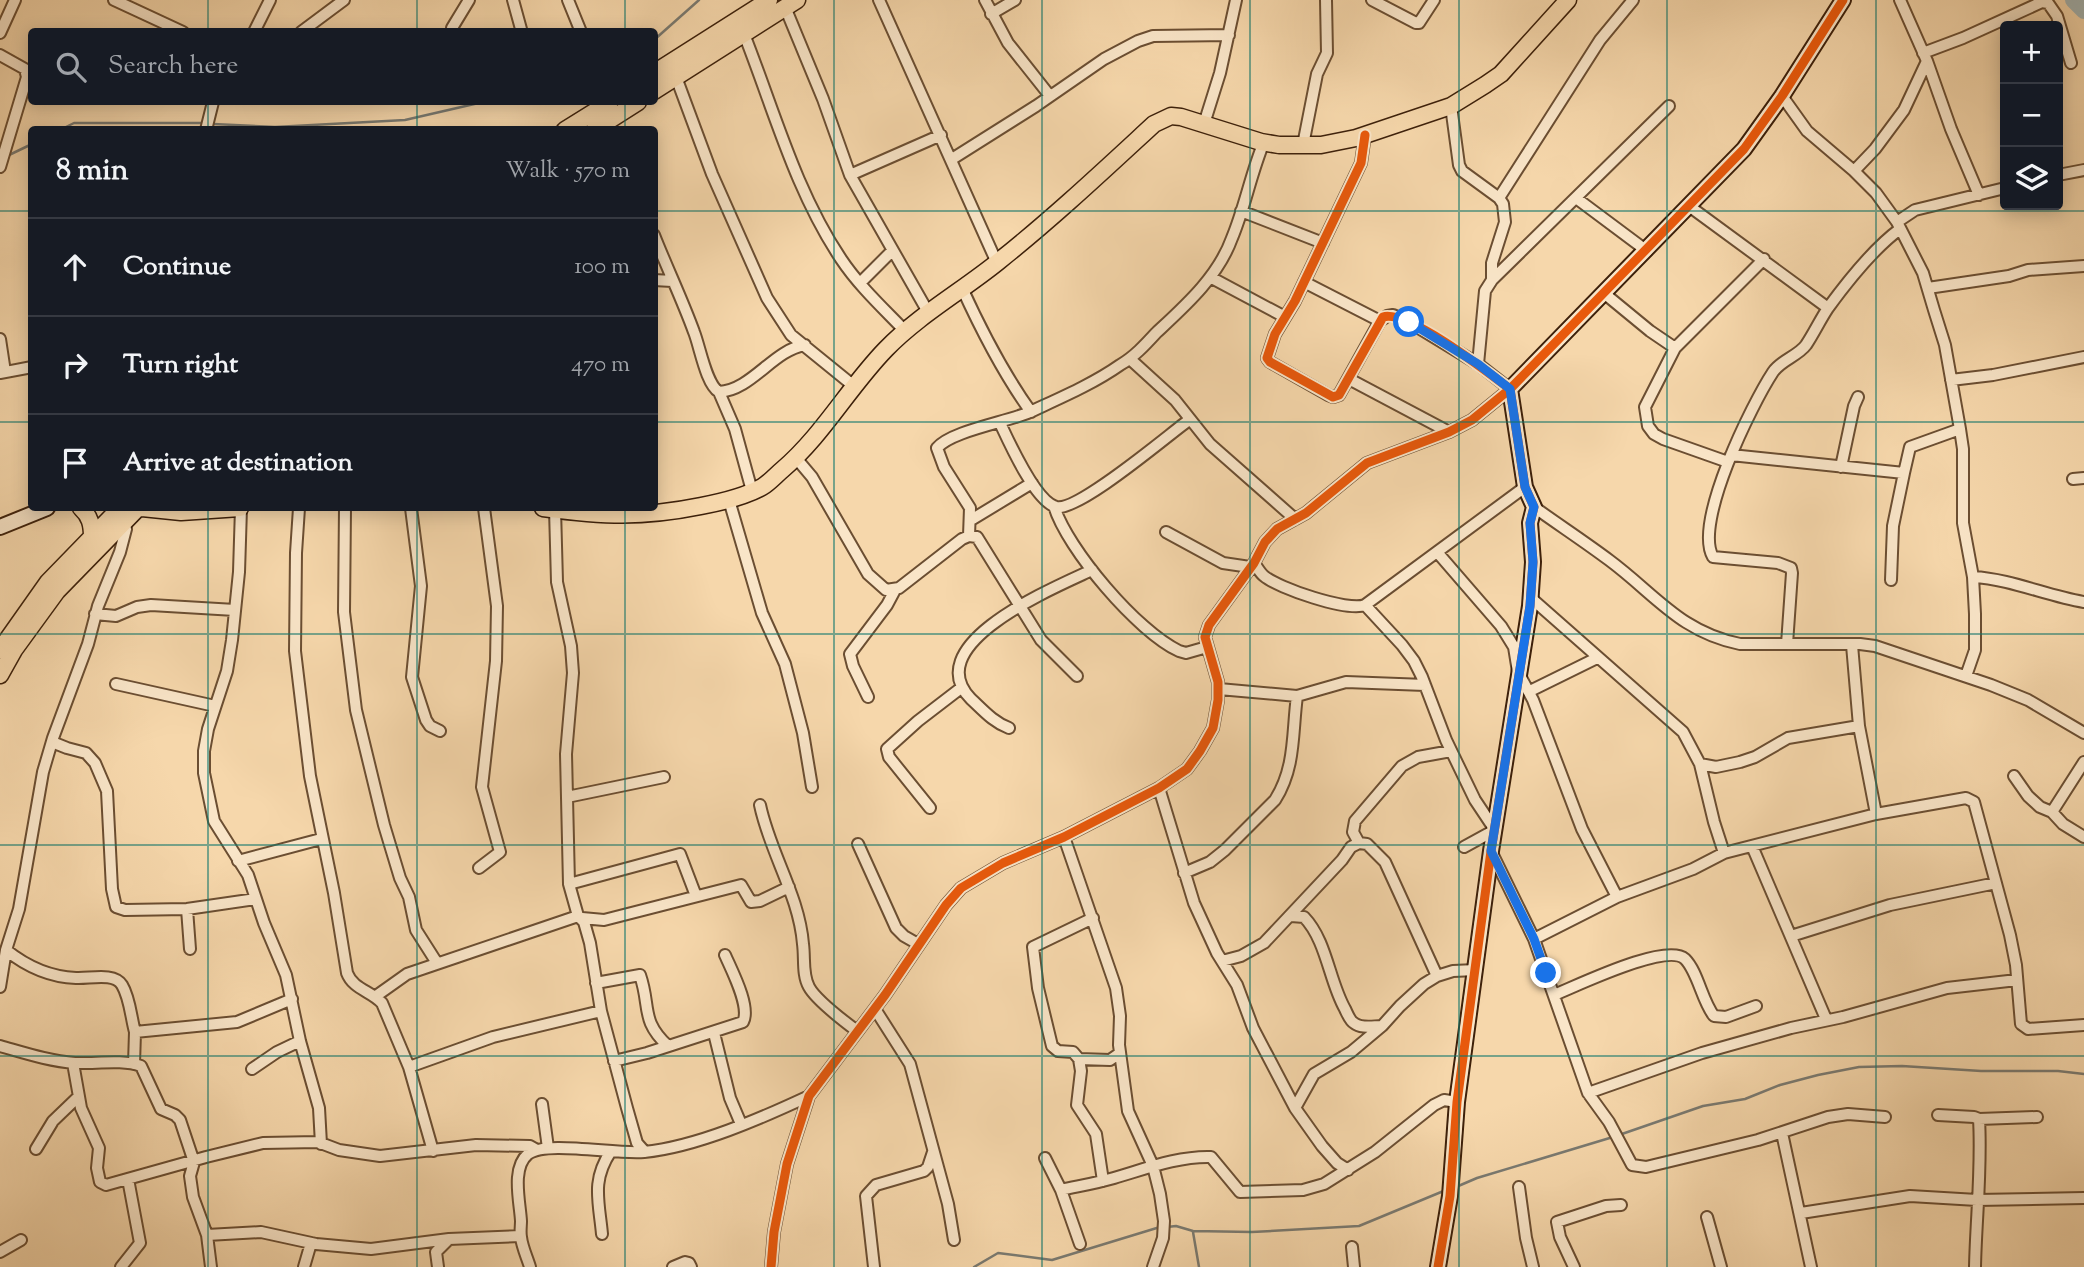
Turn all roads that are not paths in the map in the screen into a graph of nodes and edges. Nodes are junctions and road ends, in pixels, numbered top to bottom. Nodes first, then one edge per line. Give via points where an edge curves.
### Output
1 (15, 0) edge
2 (114, 0) edge
3 (270, 0) edge
4 (344, 0) edge
5 (470, 0) edge
6 (513, 0) edge
7 (568, 0) edge
8 (769, 0) edge
9 (879, 0) edge
10 (985, 0) edge
11 (1015, 0) edge
12 (1236, 0) edge
13 (1322, 0) edge
14 (1371, 0) edge
15 (1434, 0) edge
16 (1633, 0) edge
17 (1843, 0) edge
18 (1900, 0) edge
19 (1561, 2) edge
20 (791, 4) edge
21 (991, 14) junction
22 (757, 17) junction
23 (174, 28) edge
24 (256, 28) edge
25 (306, 28) edge
26 (452, 28) dead end
27 (520, 28) edge
28 (579, 28) edge
29 (0, 33) edge
30 (744, 34) junction
31 (1229, 35) junction
32 (0, 55) edge
33 (1925, 57) junction
34 (2071, 63) dead end
35 (658, 72) edge
36 (676, 78) junction
37 (658, 89) edge
38 (1050, 96) junction
39 (1782, 96) junction
40 (211, 105) edge
41 (605, 105) edge
42 (634, 105) edge
43 (1451, 106) junction
44 (1669, 106) dead end
45 (1203, 124) junction
46 (207, 126) edge
47 (571, 126) edge
48 (605, 126) edge
49 (941, 135) junction
50 (1365, 135) junction
51 (1264, 142) junction
52 (1303, 145) junction
53 (952, 159) junction
54 (1, 165) edge
55 (2084, 170) edge
56 (1854, 171) junction
57 (2063, 174) edge
58 (850, 175) junction
59 (2000, 189) edge
60 (1979, 195) junction
61 (1499, 198) junction
62 (1576, 198) junction
63 (1689, 206) junction
64 (1241, 211) junction
65 (1898, 225) junction
66 (1323, 243) junction
67 (658, 245) edge
68 (892, 251) junction
69 (1647, 251) junction
70 (1764, 259) junction
71 (997, 263) junction
72 (2084, 267) edge
73 (1210, 277) junction
74 (658, 280) edge
75 (1492, 280) junction
76 (672, 281) junction
77 (1304, 282) junction
78 (860, 283) junction
79 (962, 288) junction
80 (1928, 288) junction
81 (1605, 294) junction
82 (1828, 308) junction
83 (928, 312) junction
84 (1285, 317) junction
85 (1380, 321) junction
86 (905, 331) junction
87 (0, 339) edge
88 (805, 345) junction
89 (1675, 348) junction
90 (2084, 357) edge
91 (1130, 359) junction
92 (1478, 364) junction
93 (28, 368) edge
94 (3, 373) edge
95 (1349, 379) junction
96 (1951, 380) junction
97 (855, 387) junction
98 (1510, 389) junction
99 (719, 392) junction
100 (1858, 397) dead end
101 (1031, 412) junction
102 (1189, 420) junction
103 (1000, 423) junction
104 (1960, 429) junction
105 (1449, 432) junction
106 (796, 458) junction
107 (1729, 458) junction
108 (1841, 467) junction
109 (1904, 473) junction
110 (1031, 483) junction
111 (1525, 487) junction
112 (752, 491) junction
113 (729, 500) junction
114 (1054, 506) junction
115 (1534, 507) junction
116 (658, 510) edge
117 (40, 511) edge
118 (85, 511) edge
119 (119, 511) edge
120 (136, 511) edge
121 (174, 511) edge
122 (240, 511) edge
123 (299, 511) edge
124 (345, 511) edge
125 (411, 511) edge
126 (484, 511) edge
127 (550, 511) edge
128 (609, 511) edge
129 (648, 511) edge
130 (629, 512) edge
131 (1295, 519) junction
132 (971, 520) junction
133 (0, 527) edge
134 (126, 529) junction
135 (1166, 532) dead end
136 (969, 536) junction
137 (98, 540) junction
138 (1437, 552) junction
139 (1252, 565) junction
140 (1092, 570) junction
141 (1973, 577) junction
142 (1891, 580) dead end
143 (895, 590) junction
144 (1531, 598) junction
145 (2084, 602) edge
146 (1019, 605) junction
147 (1365, 605) junction
148 (235, 610) junction
149 (95, 614) junction
150 (1787, 644) junction
151 (1852, 645) junction
152 (1208, 647) junction
153 (0, 650) edge
154 (1597, 658) junction
155 (1518, 672) junction
156 (0, 675) edge
157 (1077, 676) dead end
158 (1966, 676) junction
159 (116, 684) dead end
160 (1425, 685) junction
161 (961, 688) junction
162 (1219, 689) junction
163 (1530, 691) junction
164 (1297, 696) junction
165 (868, 697) dead end
166 (215, 706) junction
167 (1859, 726) junction
168 (1009, 728) dead end
169 (440, 731) dead end
170 (2084, 733) edge
171 (52, 741) junction
172 (1451, 751) junction
173 (2084, 762) edge
174 (1700, 764) junction
175 (2014, 776) dead end
176 (664, 777) dead end
177 (812, 787) dead end
178 (1159, 788) junction
179 (567, 797) junction
180 (760, 805) dead end
181 (930, 808) dead end
182 (2052, 812) junction
183 (1876, 814) junction
184 (1495, 830) junction
185 (1064, 837) junction
186 (2084, 837) edge
187 (321, 839) junction
188 (1359, 843) junction
189 (858, 844) dead end
190 (1752, 846) junction
191 (1464, 847) dead end
192 (1491, 851) junction
193 (1724, 853) junction
194 (238, 860) junction
195 (479, 868) dead end
196 (1184, 873) junction
197 (1996, 883) junction
198 (569, 884) junction
199 (789, 887) junction
200 (695, 896) junction
201 (1617, 897) junction
202 (256, 899) junction
203 (187, 909) junction
204 (1291, 916) junction
205 (580, 917) junction
206 (1093, 918) junction
207 (1791, 936) junction
208 (1534, 939) junction
209 (918, 944) junction
210 (190, 949) dead end
211 (6, 950) junction
212 (725, 955) dead end
213 (1222, 961) junction
214 (437, 963) junction
215 (1476, 970) junction
216 (1437, 976) junction
217 (2017, 980) junction
218 (596, 983) junction
219 (0, 987) edge
220 (1554, 995) junction
221 (376, 996) junction
222 (292, 999) junction
223 (1756, 1006) dead end
224 (875, 1009) junction
225 (601, 1011) junction
226 (1826, 1019) junction
227 (2084, 1025) edge
228 (1382, 1026) junction
229 (857, 1031) junction
230 (135, 1032) junction
231 (714, 1033) junction
232 (300, 1041) junction
233 (0, 1046) edge
234 (668, 1046) junction
235 (1120, 1053) junction
236 (1079, 1059) junction
237 (614, 1060) junction
238 (73, 1063) junction
239 (134, 1064) junction
240 (409, 1068) junction
241 (252, 1069) dead end
242 (1588, 1094) junction
243 (810, 1096) junction
244 (78, 1097) junction
245 (1457, 1102) junction
246 (542, 1104) dead end
247 (1295, 1108) junction
248 (1938, 1115) dead end
249 (1885, 1117) dead end
250 (2036, 1117) dead end
251 (1979, 1119) junction
252 (741, 1124) junction
253 (1782, 1133) junction
254 (321, 1144) junction
255 (520, 1146) junction
256 (36, 1149) dead end
257 (543, 1149) junction
258 (639, 1149) junction
259 (433, 1151) junction
260 (611, 1151) junction
261 (933, 1152) junction
262 (1045, 1158) dead end
263 (523, 1160) junction
264 (194, 1162) junction
265 (1153, 1166) junction
266 (1348, 1170) junction
267 (128, 1179) junction
268 (1103, 1181) junction
269 (1519, 1187) dead end
270 (1061, 1190) junction
271 (2084, 1198) edge
272 (1976, 1200) junction
273 (1621, 1205) dead end
274 (1801, 1213) junction
275 (1707, 1217) dead end
276 (602, 1234) dead end
277 (207, 1235) junction
278 (520, 1236) junction
279 (449, 1239) junction
280 (21, 1240) dead end
281 (954, 1240) dead end
282 (311, 1242) junction
283 (1080, 1244) dead end
284 (1352, 1247) dead end
285 (0, 1252) edge
286 (121, 1267) edge
287 (211, 1267) edge
288 (304, 1267) edge
289 (438, 1267) edge
290 (530, 1267) edge
291 (673, 1267) edge
292 (691, 1267) edge
293 (771, 1267) edge
294 (874, 1267) edge
295 (1153, 1267) edge
296 (1354, 1267) edge
297 (1438, 1267) edge
298 (1533, 1267) edge
299 (1574, 1267) edge
300 (1721, 1267) edge
301 (1811, 1267) edge
302 (1975, 1267) edge

1 - 29 street
2 - 23 street
3 - 24 street
4 - 25 street
5 - 26 street
6 - 27 street
7 - 28 street
8 - 22 main road
9 - 49 street
10 - 21 street
11 - 21 street
12 - 31 street
13 - 52 street via 1328,46 1317,74
14 - 15 street via 1416,23
16 - 61 street via 1600,40
17 - 39 street
18 - 33 street
19 - 43 main road via 1500,74
20 - 22 main road
20 - 58 street
21 - 38 street
22 - 30 main road
22 - 35 main road
30 - 36 main road
30 - 78 street via 794,173 840,257
31 - 38 street via 1153,36 1138,41
31 - 45 street
32 - 54 street via 25,69 27,77
33 - 34 street via 2028,7 2048,3 2057,16
33 - 56 street via 1904,110
33 - 60 street
36 - 37 main road
36 - 88 street via 767,298 792,335
38 - 53 street
39 - 56 street via 1807,131
39 - 63 street via 1745,149
40 - 46 street
41 - 47 main road
42 - 48 main road
43 - 50 main road
43 - 61 street via 1459,165
44 - 62 street
45 - 51 main road
45 - 71 main road via 1171,116 1154,124
49 - 53 street
49 - 58 street
50 - 52 main road
50 - 66 street via 1361,163
51 - 52 main road
51 - 64 street
53 - 71 street
55 - 57 street
56 - 65 street
58 - 68 street
59 - 60 street
60 - 65 street via 1915,210 1902,216
61 - 75 street via 1505,222 1492,263
62 - 69 street
62 - 75 street
63 - 69 street
63 - 70 street
64 - 66 street
64 - 73 street via 1232,239
65 - 80 street
65 - 82 street
66 - 77 street
67 - 76 street
68 - 78 street
68 - 83 street
69 - 81 street
70 - 82 street
70 - 89 street
71 - 79 main road
72 - 80 street via 2028,270
73 - 84 street
73 - 91 street
74 - 76 street
75 - 92 street via 1485,292
76 - 99 street
77 - 84 street
77 - 85 street
78 - 86 street
79 - 83 main road
79 - 101 street via 1014,390
80 - 96 street
81 - 89 street
81 - 98 street
82 - 107 street via 1804,348 1774,371
83 - 86 main road
84 - 95 street via 1269,347 1268,360 1333,397
85 - 92 street via 1387,316 1401,318
85 - 95 street
86 - 97 main road
87 - 94 street
88 - 97 street
88 - 99 street via 736,387
89 - 107 street via 1645,407 1648,426 1663,439
90 - 96 street
91 - 101 street
91 - 102 street via 1175,400
92 - 98 street
93 - 94 street
95 - 105 street
96 - 104 street
97 - 106 main road
98 - 105 street
98 - 111 street
99 - 112 street
100 - 108 street
101 - 103 street
102 - 114 street via 1094,492 1069,506
102 - 131 street
103 - 110 street
103 - 132 street via 965,433 937,449 966,500
104 - 109 street via 1910,447
104 - 141 street via 1963,523
105 - 131 street via 1367,463
106 - 112 main road
106 - 143 street via 812,477 868,575 886,590
107 - 108 street
107 - 150 street via 1717,489 1711,554 1724,560 1791,568
108 - 109 street
109 - 142 street via 1893,526
110 - 114 street
110 - 132 street
111 - 115 street
111 - 138 street
112 - 113 main road
113 - 116 main road
113 - 177 street via 762,613 785,664
114 - 140 street via 1068,538
115 - 144 street
115 - 150 street via 1696,629 1740,644
117 - 133 street
118 - 137 main road
119 - 137 main road
120 - 137 main road
121 - 134 main road
122 - 148 street
123 - 187 street via 295,651
124 - 214 street via 344,612 356,710 416,930
125 - 169 street via 421,586 412,677 426,720
126 - 195 street via 497,606 496,661 482,787 500,852
127 - 179 street via 573,673 566,733
128 - 130 main road
129 - 130 main road
131 - 139 street via 1265,542
132 - 136 street
134 - 137 main road
134 - 149 street
135 - 139 street via 1223,563
136 - 143 street
136 - 146 street via 980,540
137 - 153 main road via 48,582
137 - 156 main road via 51,598
138 - 147 street
138 - 155 street via 1501,626 1514,647
139 - 147 street via 1265,577 1330,604
139 - 152 street via 1209,625
140 - 146 street
140 - 152 street via 1126,610 1171,648 1186,653
141 - 145 street
141 - 158 street via 1975,650
143 - 165 street via 850,654
144 - 154 street
144 - 155 street
146 - 157 street via 1041,640
146 - 161 street via 990,626 965,653 958,667
147 - 160 street via 1402,645
148 - 149 street via 152,605 116,616
148 - 166 street via 226,671
149 - 171 street
150 - 151 street
151 - 158 street via 1875,646
151 - 167 street
152 - 162 street
154 - 163 street
154 - 174 street via 1675,723 1692,744
155 - 163 street
155 - 184 street
158 - 170 street via 2028,700
159 - 166 street
160 - 164 street via 1346,682
160 - 172 street
161 - 168 street via 997,724
161 - 181 street via 887,749
162 - 164 street
162 - 178 street via 1213,728 1200,751 1187,769
163 - 201 street via 1582,829
164 - 196 street via 1291,761 1275,800 1225,850
166 - 194 street via 204,751 206,789 214,821
167 - 174 street via 1788,738 1740,762 1716,767
167 - 183 street
171 - 203 street via 86,752 102,776 116,907
171 - 211 street via 35,807 19,909
172 - 184 street
172 - 188 street via 1418,757 1402,766 1355,821 1353,832
173 - 182 street
174 - 193 street
175 - 182 street via 2028,796
176 - 179 street
178 - 185 street
178 - 196 street
179 - 198 street
180 - 199 street
182 - 186 street
183 - 190 street
183 - 197 street via 1966,798 1974,802
184 - 191 street
184 - 192 street
185 - 206 street
185 - 209 street via 1003,863 961,888
187 - 194 street
187 - 221 street via 349,978
188 - 204 street
188 - 216 street via 1367,844 1385,862
189 - 209 street via 897,928
190 - 193 street
190 - 207 street
192 - 208 street
192 - 215 street
193 - 201 street
194 - 202 street
196 - 213 street
197 - 207 street via 1890,905
197 - 217 street
198 - 200 street via 680,854
198 - 205 street
199 - 200 street via 760,901 749,900 741,885
199 - 229 street via 809,988
200 - 205 street via 604,920
201 - 208 street
202 - 203 street
202 - 222 street
203 - 210 street
204 - 213 street via 1252,951
204 - 228 street via 1309,922 1336,993 1353,1023
205 - 214 street
205 - 218 street via 590,943
206 - 235 street via 1116,988
206 - 236 street via 1033,947 1052,1046 1073,1052
207 - 226 street
208 - 220 street
209 - 224 street
211 - 219 street
211 - 230 street via 52,974 115,978 127,997
212 - 231 street via 746,1017
213 - 247 street
214 - 221 street via 407,974
215 - 216 street
215 - 245 street
216 - 228 street
217 - 226 street via 1947,988
217 - 227 street via 2023,1027
218 - 225 street
218 - 234 street via 640,975 649,1024
220 - 223 street via 1642,960 1670,954 1688,961 1714,1016 1726,1017
220 - 242 street
221 - 240 street
222 - 230 street via 237,1022
222 - 232 street
224 - 229 street
224 - 261 street via 909,1064
225 - 237 street
225 - 240 street via 493,1037
226 - 242 street via 1702,1052
228 - 247 street via 1314,1074
229 - 243 street
230 - 239 street
231 - 234 street
231 - 252 street
232 - 241 street
232 - 254 street via 319,1108
233 - 238 street
234 - 237 street
235 - 236 street via 1110,1060
235 - 265 street via 1128,1111
236 - 268 street via 1077,1105 1096,1134
237 - 258 street
238 - 239 street
238 - 244 street
239 - 264 street via 141,1066 161,1109 180,1120
240 - 259 street
242 - 253 street via 1632,1165 1646,1167
243 - 252 street
243 - 293 street via 788,1164
244 - 256 street via 53,1121
244 - 267 street via 99,1147 100,1182 106,1185
245 - 266 street via 1444,1100 1434,1105
245 - 297 street
246 - 257 street
247 - 266 street via 1322,1146
248 - 251 street
249 - 253 street via 1848,1114
250 - 251 street
251 - 272 street
252 - 258 street via 691,1143
253 - 274 street
254 - 259 street via 380,1156
254 - 264 street via 264,1143
255 - 257 street
255 - 259 street via 476,1145
255 - 263 street
257 - 260 street
257 - 263 street
258 - 260 street
260 - 276 street via 598,1178
261 - 281 street
261 - 294 street via 924,1171 876,1185 866,1196
262 - 270 street
263 - 278 street
264 - 267 street
264 - 277 street via 191,1187
265 - 266 street via 1211,1157 1235,1188 1247,1194 1303,1190
265 - 268 street
265 - 295 street via 1164,1221
267 - 286 street via 140,1243
268 - 270 street
269 - 298 street
270 - 283 street
271 - 272 street
272 - 274 street via 1893,1198
272 - 302 street
273 - 299 street via 1558,1222
274 - 301 street
275 - 300 street
277 - 282 street via 261,1232
277 - 287 street
278 - 279 street
278 - 290 street
279 - 282 street via 371,1249
279 - 289 street via 436,1252
280 - 285 street
282 - 288 street
284 - 296 street
291 - 292 street via 685,1262

